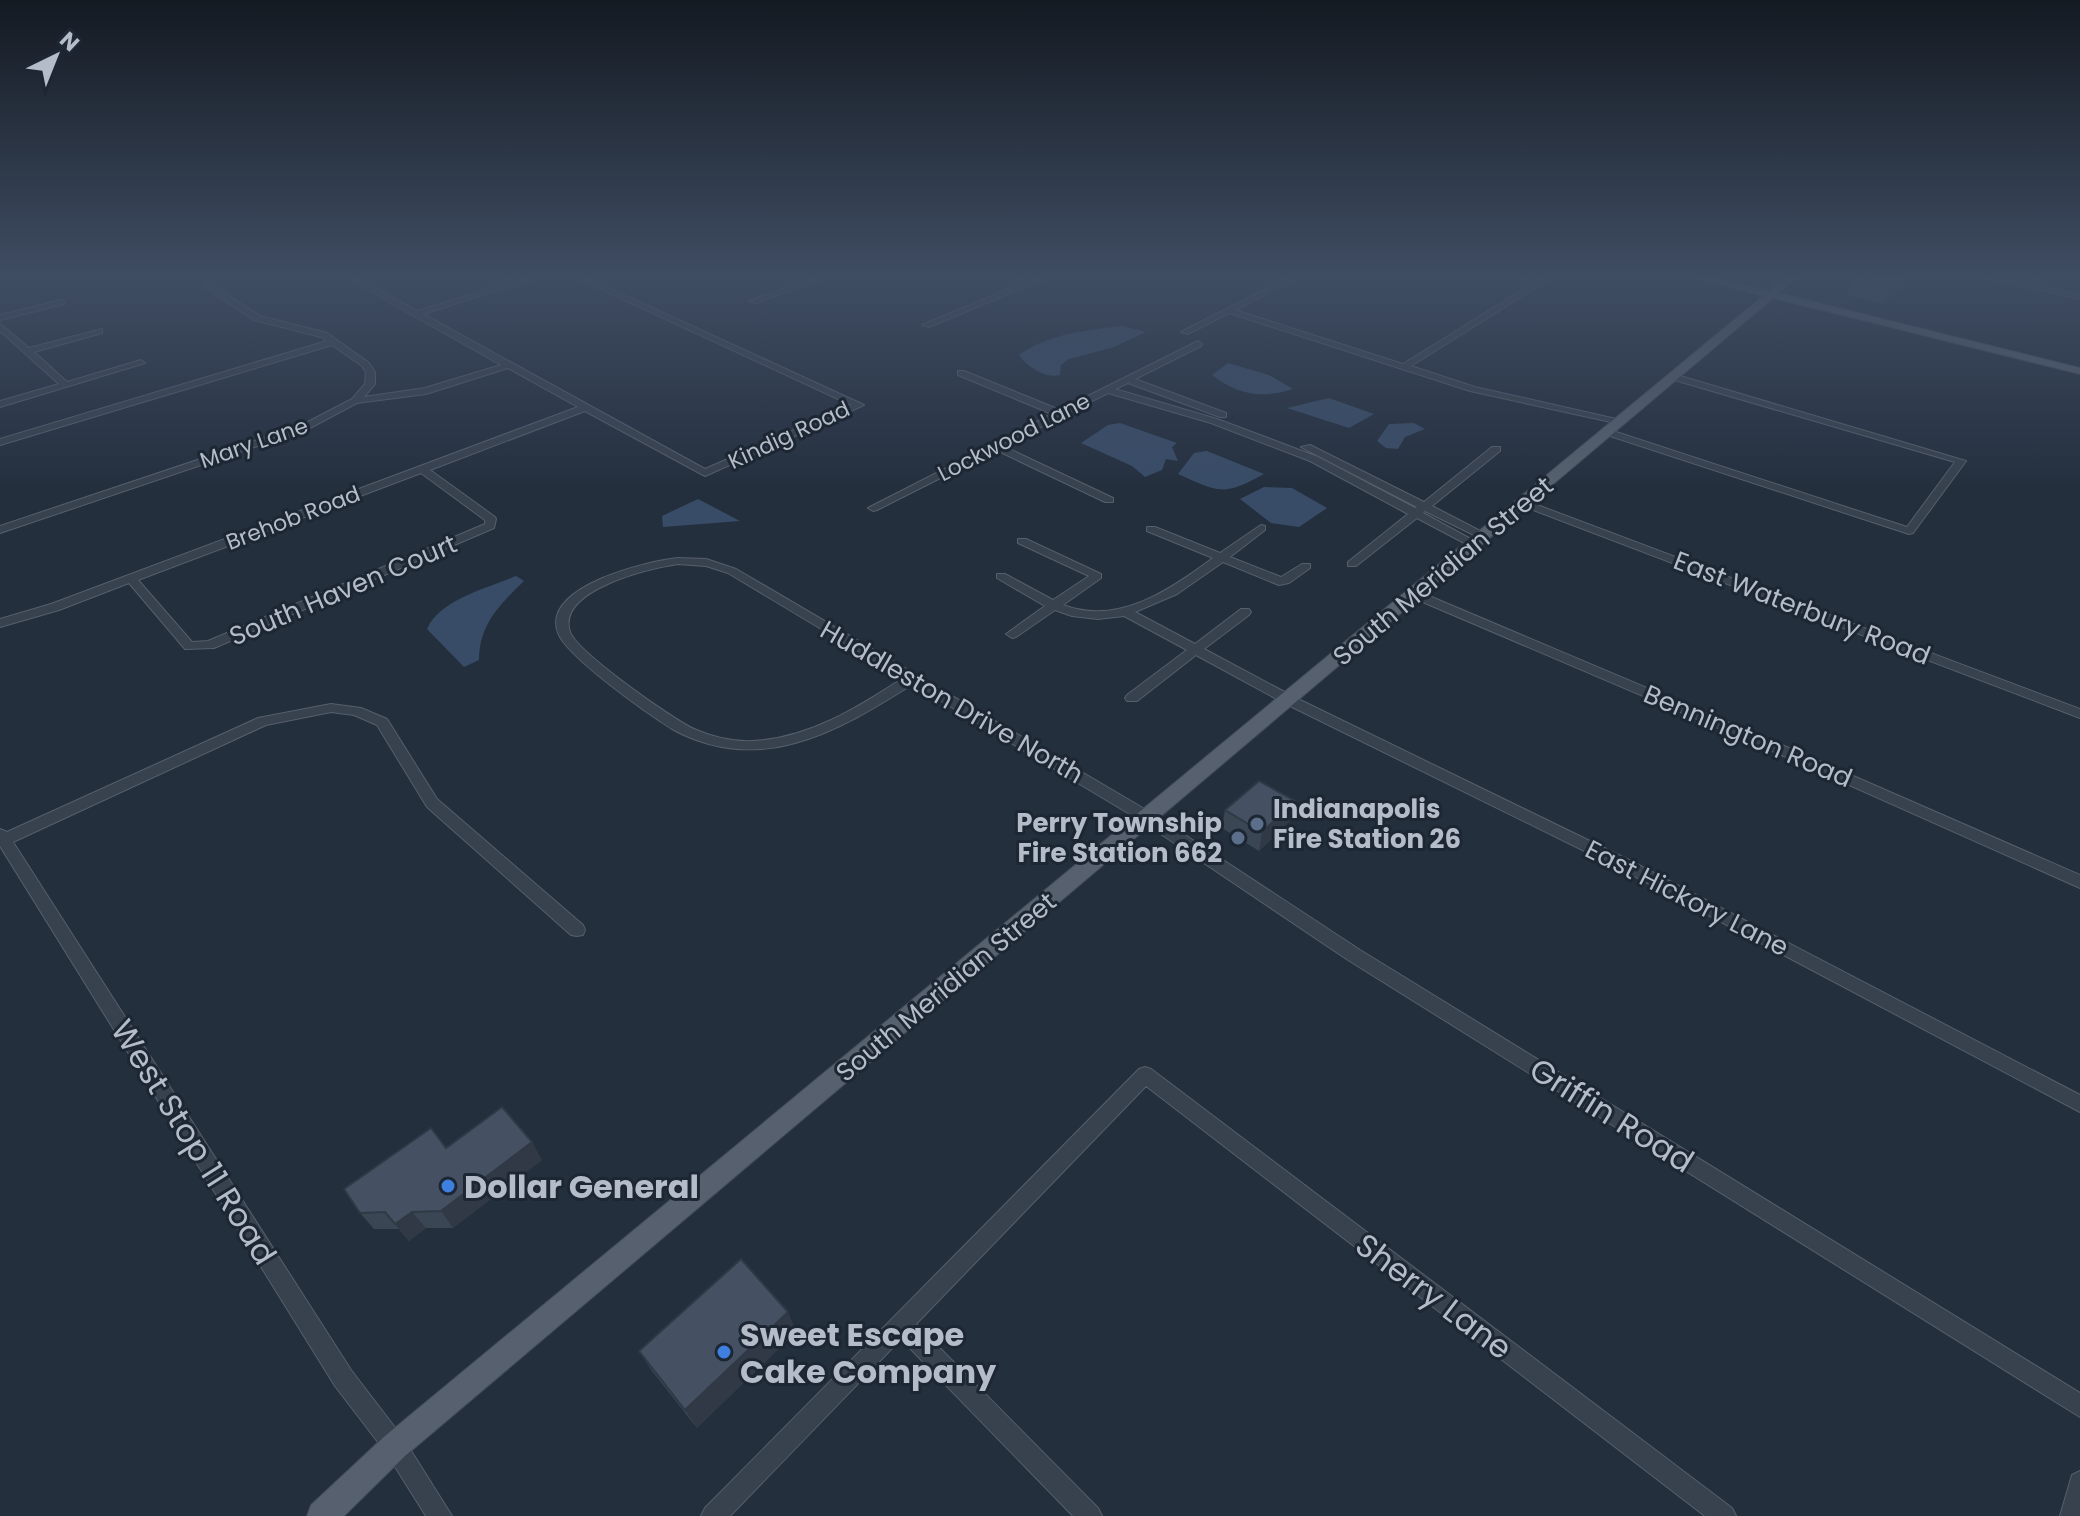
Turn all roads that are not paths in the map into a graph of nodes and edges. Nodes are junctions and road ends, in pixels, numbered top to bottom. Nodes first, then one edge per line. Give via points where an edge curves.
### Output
1 (22, 347) edge
2 (42, 347) edge
3 (317, 347) edge
4 (340, 347) edge
5 (476, 347) edge
6 (732, 347) edge
7 (1193, 347) edge
8 (1341, 347) edge
9 (1436, 347) edge
10 (1709, 347) edge
11 (1983, 347) edge
12 (27, 351) junction
13 (141, 363) dead end
14 (509, 365) junction
15 (1404, 367) junction
16 (2080, 371) edge
17 (961, 373) dead end
18 (1674, 377) junction
19 (1129, 380) junction
20 (66, 385) junction
21 (1108, 390) junction
22 (355, 401) junction
23 (0, 404) edge
24 (585, 408) junction
25 (1061, 414) junction
26 (1620, 421) junction
27 (1607, 432) junction
28 (0, 442) edge
29 (997, 447) junction
30 (1496, 449) dead end
31 (422, 469) junction
32 (1109, 500) dead end
33 (1524, 503) junction
34 (873, 508) dead end
35 (1420, 509) junction
36 (1261, 528) dead end
37 (1151, 529) dead end
38 (0, 530) edge
39 (1479, 540) junction
40 (1022, 541) dead end
41 (1218, 558) junction
42 (1352, 564) dead end
43 (1306, 566) dead end
44 (1001, 576) dead end
45 (131, 579) junction
46 (1415, 594) junction
47 (1055, 604) junction
48 (1245, 612) dead end
49 (1127, 613) junction
50 (0, 623) edge
51 (1012, 634) dead end
52 (1196, 650) junction
53 (910, 680) junction
54 (1132, 698) dead end
55 (1289, 700) junction
56 (2080, 714) edge
57 (1148, 818) junction
58 (2, 837) edge
59 (2080, 882) edge
60 (577, 930) dead end
61 (2080, 1104) edge
62 (901, 1324) junction
63 (2080, 1406) edge
64 (395, 1446) junction
65 (2080, 1483) edge
66 (322, 1516) edge
67 (440, 1516) edge
68 (713, 1516) edge
69 (1090, 1516) edge
70 (1724, 1516) edge
71 (2072, 1516) edge

1 - 12 street
2 - 12 street
3 - 28 street
4 - 22 street via 371,372 370,384
5 - 14 street
6 - 24 street, Kindig Road via 859,405 705,473
7 - 19 street, Lockwood Lane
8 - 15 street
9 - 15 street
10 - 18 main road, South Meridian Street
11 - 16 main road
12 - 20 street
13 - 20 street
14 - 22 street, Mary Lane via 426,391
14 - 24 street
15 - 26 street via 1485,392
17 - 25 street
18 - 26 main road, South Meridian Street
18 - 27 street via 1961,461 1909,531
19 - 21 street, Lockwood Lane
19 - 35 street via 1326,454
20 - 23 street
21 - 25 street, Lockwood Lane
21 - 35 street via 1214,421 1314,459
22 - 38 street, Mary Lane via 305,427
24 - 31 street, Brehob Road
25 - 29 street, Lockwood Lane
26 - 27 main road, South Meridian Street
27 - 33 main road, South Meridian Street
29 - 32 street
29 - 34 street, Lockwood Lane
30 - 35 street
31 - 45 street, Brehob Road
31 - 45 street, South Haven Court via 491,519 490,526 210,645 189,646
33 - 39 main road, South Meridian Street
33 - 56 street, East Waterbury Road
35 - 39 street
35 - 42 street
36 - 41 street
37 - 41 street
39 - 46 main road, South Meridian Street
40 - 47 street via 1097,576
41 - 43 street via 1282,582
41 - 49 street via 1149,605
44 - 47 street
45 - 50 street, Brehob Road
46 - 55 main road, South Meridian Street
46 - 59 street, Bennington Road
47 - 49 street via 1088,615
47 - 51 street
48 - 52 street
49 - 52 street, East Hickory Lane
52 - 54 street
52 - 55 street, East Hickory Lane
53 - 53 street, Huddleston Drive North via 721,566 698,561 631,568 594,585 570,608 564,630 573,648 691,733 740,745 796,741 837,726
53 - 57 street, Huddleston Drive North
55 - 57 main road, South Meridian Street
55 - 61 street, East Hickory Lane via 1626,865
57 - 63 street, Griffin Road via 1354,955
57 - 64 main road, South Meridian Street
58 - 60 street via 263,721 309,710 356,711 390,731 417,782 448,820
58 - 64 street, West Stop 11 Road via 343,1378
62 - 68 street
62 - 69 street
62 - 70 street, Sherry Lane via 1145,1075
64 - 66 main road, South Meridian Street
64 - 67 street, West Stop 11 Road
65 - 71 street

